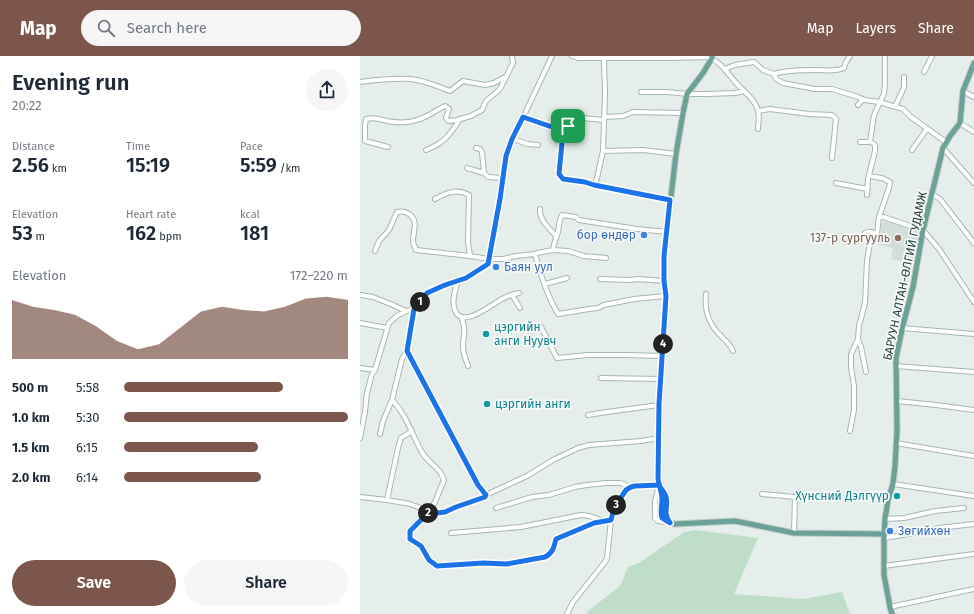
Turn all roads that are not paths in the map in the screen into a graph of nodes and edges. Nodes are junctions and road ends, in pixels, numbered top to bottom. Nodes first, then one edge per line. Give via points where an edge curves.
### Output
1 (512, 56) edge
2 (552, 56) edge
3 (572, 56) edge
4 (850, 56) edge
5 (885, 56) edge
6 (932, 56) edge
7 (712, 57) edge
8 (604, 59) junction
9 (974, 63) edge
10 (725, 69) junction
11 (924, 72) dead end
12 (774, 74) junction
13 (880, 74) dead end
14 (506, 77) junction
15 (904, 78) dead end
16 (884, 79) junction
17 (360, 82) edge
18 (744, 91) junction
19 (963, 91) junction
20 (641, 92) dead end
21 (687, 94) junction
22 (974, 97) edge
23 (863, 99) junction
24 (879, 102) junction
25 (858, 105) dead end
26 (895, 107) junction
27 (758, 111) junction
28 (683, 114) junction
29 (523, 117) junction
30 (604, 118) junction
31 (460, 119) junction
32 (960, 123) junction
33 (568, 126) junction
34 (928, 128) junction
35 (758, 130) dead end
36 (974, 132) edge
37 (512, 139) junction
38 (870, 141) junction
39 (860, 142) dead end
40 (946, 142) junction
41 (538, 145) dead end
42 (388, 147) dead end
43 (476, 148) dead end
44 (943, 148) junction
45 (426, 150) dead end
46 (912, 150) dead end
47 (603, 151) junction
48 (676, 154) junction
49 (832, 158) dead end
50 (467, 168) dead end
51 (484, 173) junction
52 (869, 176) junction
53 (502, 178) junction
54 (836, 183) dead end
55 (974, 183) edge
56 (594, 185) junction
57 (867, 189) junction
58 (932, 194) junction
59 (867, 195) dead end
60 (435, 198) dead end
61 (670, 200) junction
62 (540, 209) dead end
63 (879, 217) junction
64 (923, 229) junction
65 (667, 232) junction
66 (865, 233) dead end
67 (876, 235) junction
68 (556, 236) junction
69 (974, 243) edge
70 (375, 250) dead end
71 (553, 250) junction
72 (535, 254) junction
73 (470, 256) junction
74 (606, 258) dead end
75 (489, 259) junction
76 (567, 278) dead end
77 (600, 279) dead end
78 (458, 281) junction
79 (664, 281) junction
80 (545, 284) junction
81 (519, 293) dead end
82 (360, 294) edge
83 (706, 294) dead end
84 (512, 295) junction
85 (666, 296) junction
86 (974, 302) edge
87 (520, 308) dead end
88 (414, 309) junction
89 (406, 311) junction
90 (461, 317) junction
91 (360, 322) edge
92 (541, 326) dead end
93 (387, 328) junction
94 (902, 328) junction
95 (974, 334) edge
96 (858, 339) junction
97 (407, 351) junction
98 (733, 351) dead end
99 (663, 356) junction
100 (468, 366) dead end
101 (896, 366) junction
102 (360, 368) edge
103 (375, 370) junction
104 (866, 372) dead end
105 (974, 372) edge
106 (601, 378) dead end
107 (661, 379) junction
108 (392, 400) junction
109 (897, 401) junction
110 (659, 406) junction
111 (974, 410) edge
112 (362, 412) edge
113 (588, 415) dead end
114 (412, 431) junction
115 (850, 431) dead end
116 (360, 432) edge
117 (380, 434) dead end
118 (360, 438) edge
119 (659, 438) junction
120 (896, 443) junction
121 (974, 456) edge
122 (893, 484) junction
123 (659, 485) junction
124 (631, 487) junction
125 (762, 494) dead end
126 (486, 495) junction
127 (974, 496) edge
128 (360, 497) edge
129 (387, 500) junction
130 (496, 508) dead end
131 (964, 508) dead end
132 (428, 513) junction
133 (885, 519) junction
134 (611, 520) junction
135 (602, 522) junction
136 (670, 523) junction
137 (974, 524) edge
138 (451, 533) dead end
139 (794, 533) junction
140 (884, 536) junction
141 (974, 554) edge
142 (884, 566) junction
143 (974, 589) edge
144 (890, 607) junction
145 (568, 614) edge
146 (892, 614) edge

1 - 14 street
2 - 29 street
3 - 8 street
4 - 12 street via 844,68 838,70
5 - 16 street
6 - 11 street
7 - 8 street
7 - 10 street
7 - 21 main road
8 - 30 street
9 - 19 main road
10 - 12 street via 754,62 763,70
10 - 18 street
12 - 23 street via 783,83 815,89 832,89
13 - 16 street
14 - 17 street via 485,85 463,81 450,91 411,79
14 - 31 street via 500,89 486,101 482,110
15 - 26 street via 904,87
16 - 24 street via 883,96
18 - 21 street
18 - 27 street
19 - 22 street
19 - 32 main road
20 - 21 street
21 - 28 main road
23 - 24 street
23 - 25 street
24 - 26 street
24 - 38 street via 873,117
26 - 34 street via 903,109
27 - 35 street
27 - 49 street via 770,109 834,116 836,119
28 - 30 street via 633,112
28 - 48 main road
29 - 33 street via 549,126
29 - 37 street
30 - 33 street via 571,117
30 - 47 street
31 - 42 street via 447,120 449,109 445,106 413,121 393,122 372,117 366,119 365,141
31 - 45 street via 438,145
32 - 36 street
32 - 40 main road, БАРУУН АЛТАН-ӨЛГИЙ ГУДАМЖ
33 - 56 street via 563,133 559,174 563,179
34 - 40 street
34 - 46 street
37 - 41 street
37 - 53 street
38 - 39 street
38 - 52 street via 875,145 875,151
40 - 44 main road, БАРУУН АЛТАН-ӨЛГИЙ ГУДАМЖ
43 - 51 street via 482,152
44 - 55 street
44 - 58 main road, БАРУУН АЛТАН-ӨЛГИЙ ГУДАМЖ
47 - 48 street via 643,150
47 - 56 street
48 - 61 main road
50 - 51 street
51 - 53 street via 490,178
52 - 57 street
52 - 63 street via 890,182
53 - 75 street
54 - 57 street
56 - 61 street
57 - 59 street
58 - 64 main road, БАРУУН АЛТАН-ӨЛГИЙ ГУДАМЖ
58 - 69 street via 940,199
60 - 73 street via 453,192 469,195
61 - 65 main road
62 - 68 street via 544,222
63 - 64 street
63 - 67 street
64 - 86 street
64 - 94 main road, БАРУУН АЛТАН-ӨЛГИЙ ГУДАМЖ via 913,287
65 - 68 street via 579,220 576,217 562,215
65 - 79 main road
66 - 67 street via 873,232
67 - 96 street via 870,243 867,260 865,303
68 - 71 street
70 - 73 street via 389,230 397,212 402,211 411,215 416,224 413,242 416,250
71 - 72 street
71 - 74 street
72 - 75 street
72 - 80 street
73 - 75 street
75 - 78 street via 488,264
76 - 80 street
77 - 79 street
78 - 88 street via 427,293
78 - 90 street via 454,304 455,311
79 - 85 main road
80 - 85 street via 558,314 634,299
81 - 84 street
82 - 89 street
83 - 98 street via 708,316 714,328 731,345
84 - 87 street
84 - 90 street via 470,317
85 - 99 main road
88 - 89 street
88 - 97 street
89 - 93 street via 389,323
90 - 100 street via 465,331 463,347
91 - 93 street
92 - 99 street via 557,358 588,355
93 - 103 street
94 - 95 street
94 - 101 main road, БАРУУН АЛТАН-ӨЛГИЙ ГУДАМЖ
96 - 104 street
96 - 115 street via 851,354 854,410
97 - 108 street via 402,359
97 - 126 street via 478,485
99 - 107 main road
101 - 105 street
101 - 109 main road, БАРУУН АЛТАН-ӨЛГИЙ ГУДАМЖ
102 - 103 street
103 - 112 street
106 - 107 street
107 - 110 main road
108 - 114 street
108 - 117 street
109 - 111 street
109 - 120 main road, БАРУУН АЛТАН-ӨЛГИЙ ГУДАМЖ
110 - 113 street
110 - 119 main road
112 - 116 street
114 - 129 street via 401,438
114 - 132 street via 418,446 444,480
116 - 118 street
119 - 123 main road
119 - 126 street via 578,448 520,480
120 - 121 street
120 - 122 main road, БАРУУН АЛТАН-ӨЛГИЙ ГУДАМЖ
122 - 127 street
122 - 133 main road, БАРУУН АЛТАН-ӨЛГИЙ ГУДАМЖ
123 - 124 street
123 - 136 main road via 666,496 666,517
123 - 136 street via 655,518
124 - 130 street via 620,483 587,485
124 - 134 street via 617,503
125 - 139 street via 795,497
126 - 132 street via 445,512
128 - 129 street
129 - 132 street via 410,504
131 - 133 street
132 - 135 street via 410,531 410,539 421,546 429,560 437,566 507,564 545,557 554,550 556,539
133 - 140 main road, БАРУУН АЛТАН-ӨЛГИЙ ГУДАМЖ
134 - 135 street
134 - 145 street via 607,558 573,602
135 - 138 street via 581,515 521,528
136 - 139 main road via 735,521
137 - 140 street
139 - 140 main road
140 - 142 main road, БАРУУН АЛТАН-ӨЛГИЙ ГУДАМЖ
141 - 142 street
142 - 144 main road, БАРУУН АЛТАН-ӨЛГИЙ ГУДАМЖ
143 - 144 street
144 - 146 main road, БАРУУН АЛТАН-ӨЛГИЙ ГУДАМЖ

